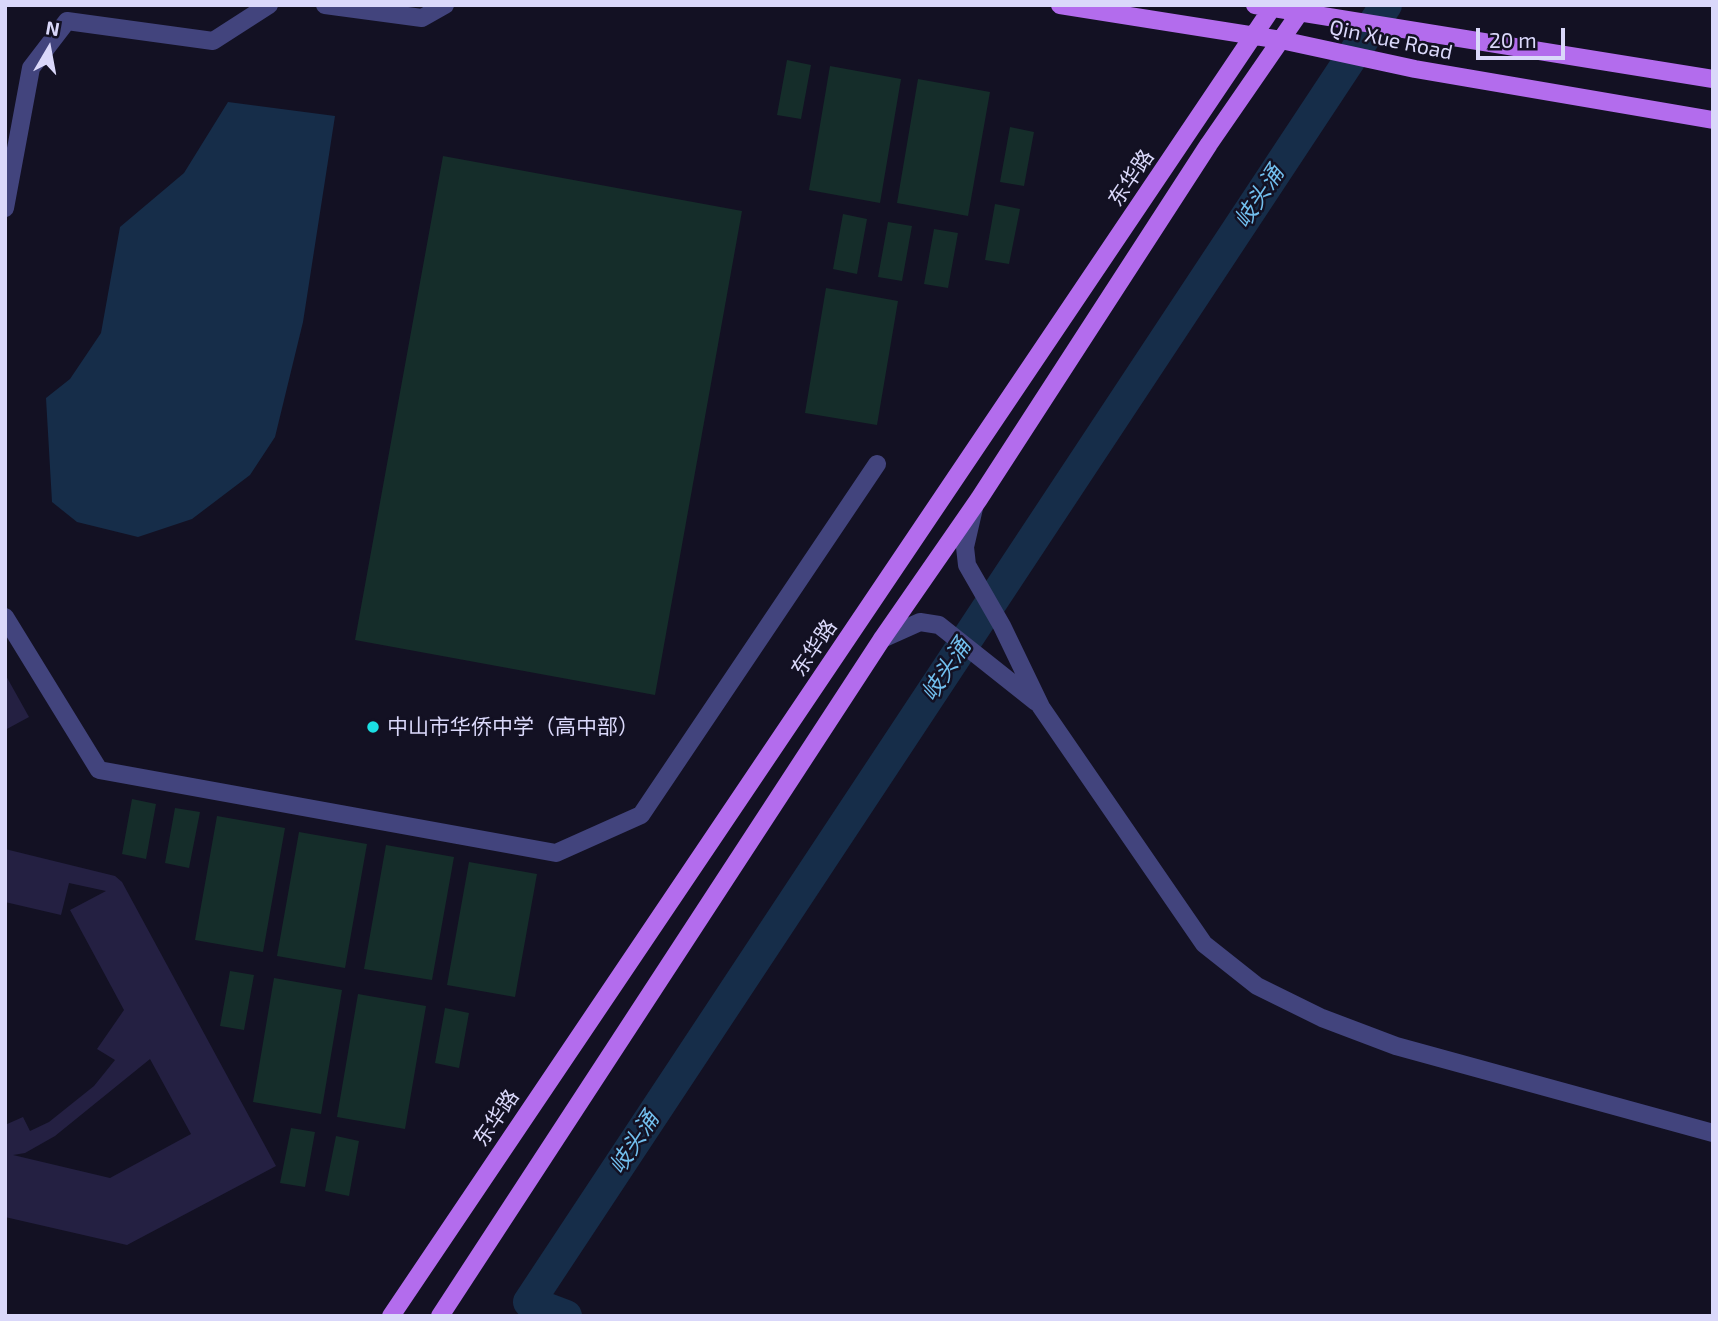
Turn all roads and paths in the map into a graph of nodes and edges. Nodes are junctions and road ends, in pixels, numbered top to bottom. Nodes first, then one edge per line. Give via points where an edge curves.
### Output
1 (269, 5) edge
2 (325, 5) edge
3 (445, 5) edge
4 (1060, 5) edge
5 (1267, 6) edge
6 (1303, 8) edge
7 (1254, 37) junction
8 (1281, 40) junction
9 (1713, 79) edge
10 (1713, 120) edge
11 (5, 208) edge
12 (877, 464) dead end
13 (979, 499) junction
14 (5, 617) edge
15 (882, 639) junction
16 (1041, 707) junction
17 (1713, 1133) edge
18 (391, 1316) edge
19 (440, 1316) edge

1 - 11 street via 213,41 67,21 31,68
2 - 3 street via 422,18
4 - 7 main road, Qin Xue Road
5 - 6 main road, Qin Xue Road
5 - 7 main road, 东华路
6 - 8 main road
6 - 9 main road, Qin Xue Road via 1439,36
7 - 8 main road, Qin Xue Road
7 - 18 main road, 东华路
8 - 10 main road, Qin Xue Road via 1415,69
8 - 13 main road
12 - 14 street via 641,815 556,853 99,770
13 - 15 main road
13 - 16 street via 966,538 967,565
15 - 16 street via 919,621 939,625
15 - 19 main road
16 - 17 street via 1205,943 1257,986 1322,1018 1396,1046

